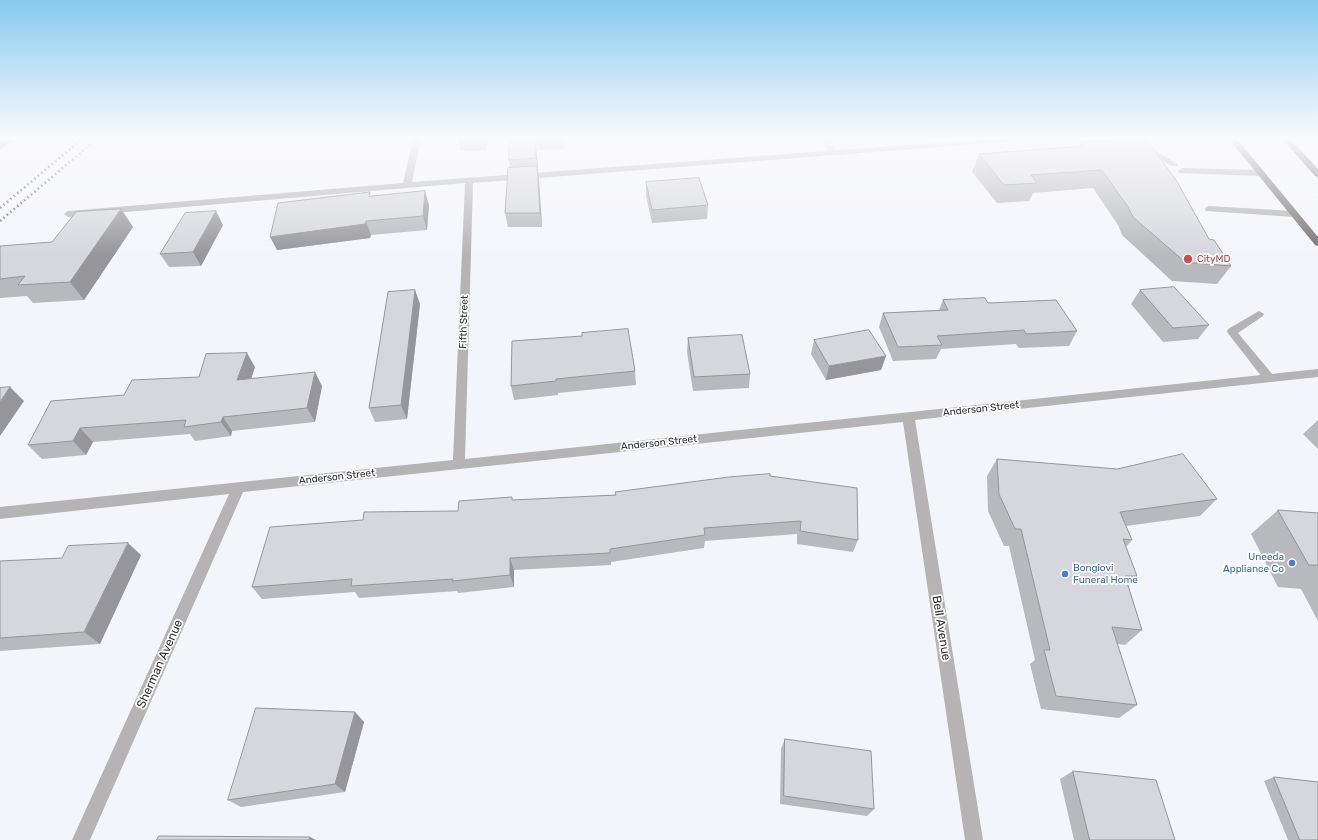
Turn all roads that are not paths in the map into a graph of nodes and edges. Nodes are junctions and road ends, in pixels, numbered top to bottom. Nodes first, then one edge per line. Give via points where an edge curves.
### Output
1 (408, 178) edge
2 (492, 178) edge
3 (1264, 178) edge
4 (469, 180) junction
5 (407, 185) junction
6 (1209, 210) dead end
7 (68, 214) dead end
8 (1294, 214) junction
9 (1318, 243) edge
10 (1259, 314) dead end
11 (1318, 373) edge
12 (1269, 378) junction
13 (908, 416) junction
14 (459, 464) junction
15 (239, 487) junction
16 (0, 513) edge
17 (81, 840) edge
18 (974, 840) edge

1 - 5 street
2 - 4 street
3 - 8 highway
4 - 5 street
4 - 14 street, Fifth Street
5 - 7 street
6 - 8 street
8 - 9 highway
10 - 12 street via 1232,332
11 - 12 street, Anderson Street
12 - 13 street, Anderson Street
13 - 14 street, Anderson Street
13 - 18 street, Bell Avenue
14 - 15 street, Anderson Street
15 - 16 street, Anderson Street
15 - 17 street, Sherman Avenue

